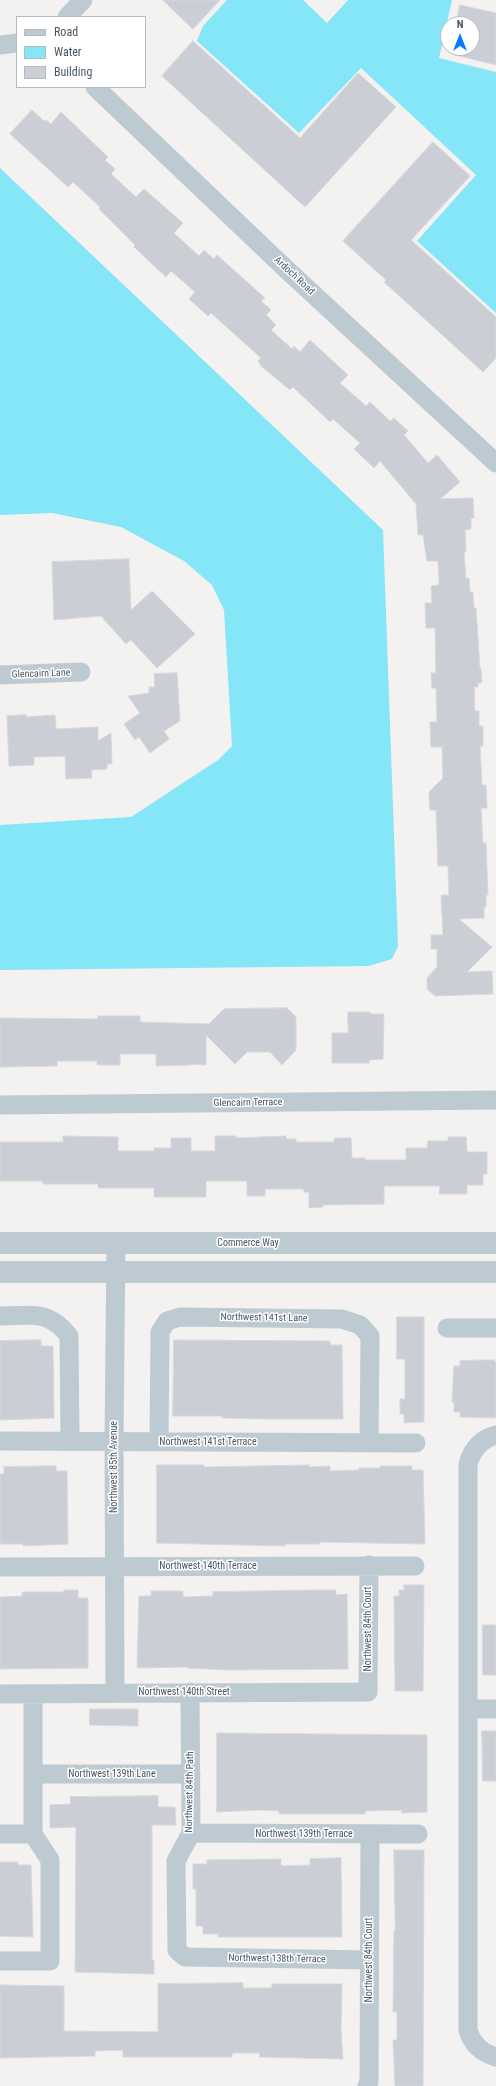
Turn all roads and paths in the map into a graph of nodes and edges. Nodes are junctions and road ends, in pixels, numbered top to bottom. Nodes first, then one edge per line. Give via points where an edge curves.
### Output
1 (82, 0) edge
2 (68, 16) edge
3 (16, 43) edge
4 (0, 45) edge
5 (95, 88) edge
6 (496, 463) edge
7 (81, 672) dead end
8 (0, 675) edge
9 (496, 1100) edge
10 (0, 1105) edge
11 (116, 1242) junction
12 (0, 1243) edge
13 (496, 1243) edge
14 (0, 1272) edge
15 (116, 1272) junction
16 (496, 1272) edge
17 (0, 1316) edge
18 (447, 1328) dead end
19 (496, 1328) edge
20 (496, 1435) edge
21 (0, 1441) edge
22 (70, 1441) junction
23 (114, 1441) junction
24 (159, 1442) junction
25 (369, 1443) junction
26 (416, 1443) dead end
27 (368, 1565) junction
28 (114, 1566) junction
29 (415, 1566) dead end
30 (0, 1567) edge
31 (115, 1692) junction
32 (190, 1692) junction
33 (368, 1692) joint
34 (0, 1694) edge
35 (32, 1694) junction
36 (468, 1709) junction
37 (496, 1709) edge
38 (33, 1774) junction
39 (191, 1774) junction
40 (190, 1833) junction
41 (0, 1834) edge
42 (33, 1834) junction
43 (370, 1834) junction
44 (418, 1834) dead end
45 (185, 1957) joint
46 (369, 1960) junction
47 (0, 1961) edge
48 (496, 2057) edge
49 (367, 2086) edge

1 - 2 street
3 - 4 street
5 - 6 street, Ardoch Road
7 - 8 street, Glencairn Lane
9 - 10 street, Glencairn Terrace
11 - 12 street, Commerce Way
11 - 13 street, Commerce Way
11 - 15 street, Northwest 85th Avenue
14 - 15 street
15 - 16 street
15 - 23 street, Northwest 85th Avenue
17 - 22 street via 46,1316 60,1324 69,1336
18 - 19 street
20 - 36 street via 477,1446 468,1464
21 - 22 street, Northwest 141st Terrace
22 - 23 street, Northwest 141st Terrace
23 - 24 street, Northwest 141st Terrace
23 - 28 street, Northwest 85th Avenue
24 - 25 street, Northwest 141st Terrace
24 - 25 street, Northwest 141st Lane via 160,1332 167,1322 180,1317 342,1319 360,1325 370,1336
25 - 26 street, Northwest 141st Terrace
27 - 28 street, Northwest 140th Terrace
27 - 29 street, Northwest 140th Terrace
27 - 33 street, Northwest 84th Court
28 - 30 street, Northwest 140th Terrace
28 - 31 street, Northwest 85th Avenue
31 - 32 street, Northwest 140th Street
31 - 35 street, Northwest 140th Street
32 - 33 street, Northwest 140th Street
32 - 39 street, Northwest 84th Path
34 - 35 street, Northwest 140th Street
35 - 38 street
36 - 37 street
36 - 48 street via 467,2024 476,2046
38 - 39 street, Northwest 139th Lane
38 - 42 street
39 - 40 street, Northwest 84th Path
40 - 43 street, Northwest 139th Terrace
40 - 45 street, Northwest 84th Path via 176,1861 177,1950
41 - 42 street
42 - 47 street via 50,1860 50,1961
43 - 44 street, Northwest 139th Terrace
43 - 46 street, Northwest 84th Court
45 - 46 street, Northwest 138th Terrace
46 - 49 street, Northwest 84th Court

